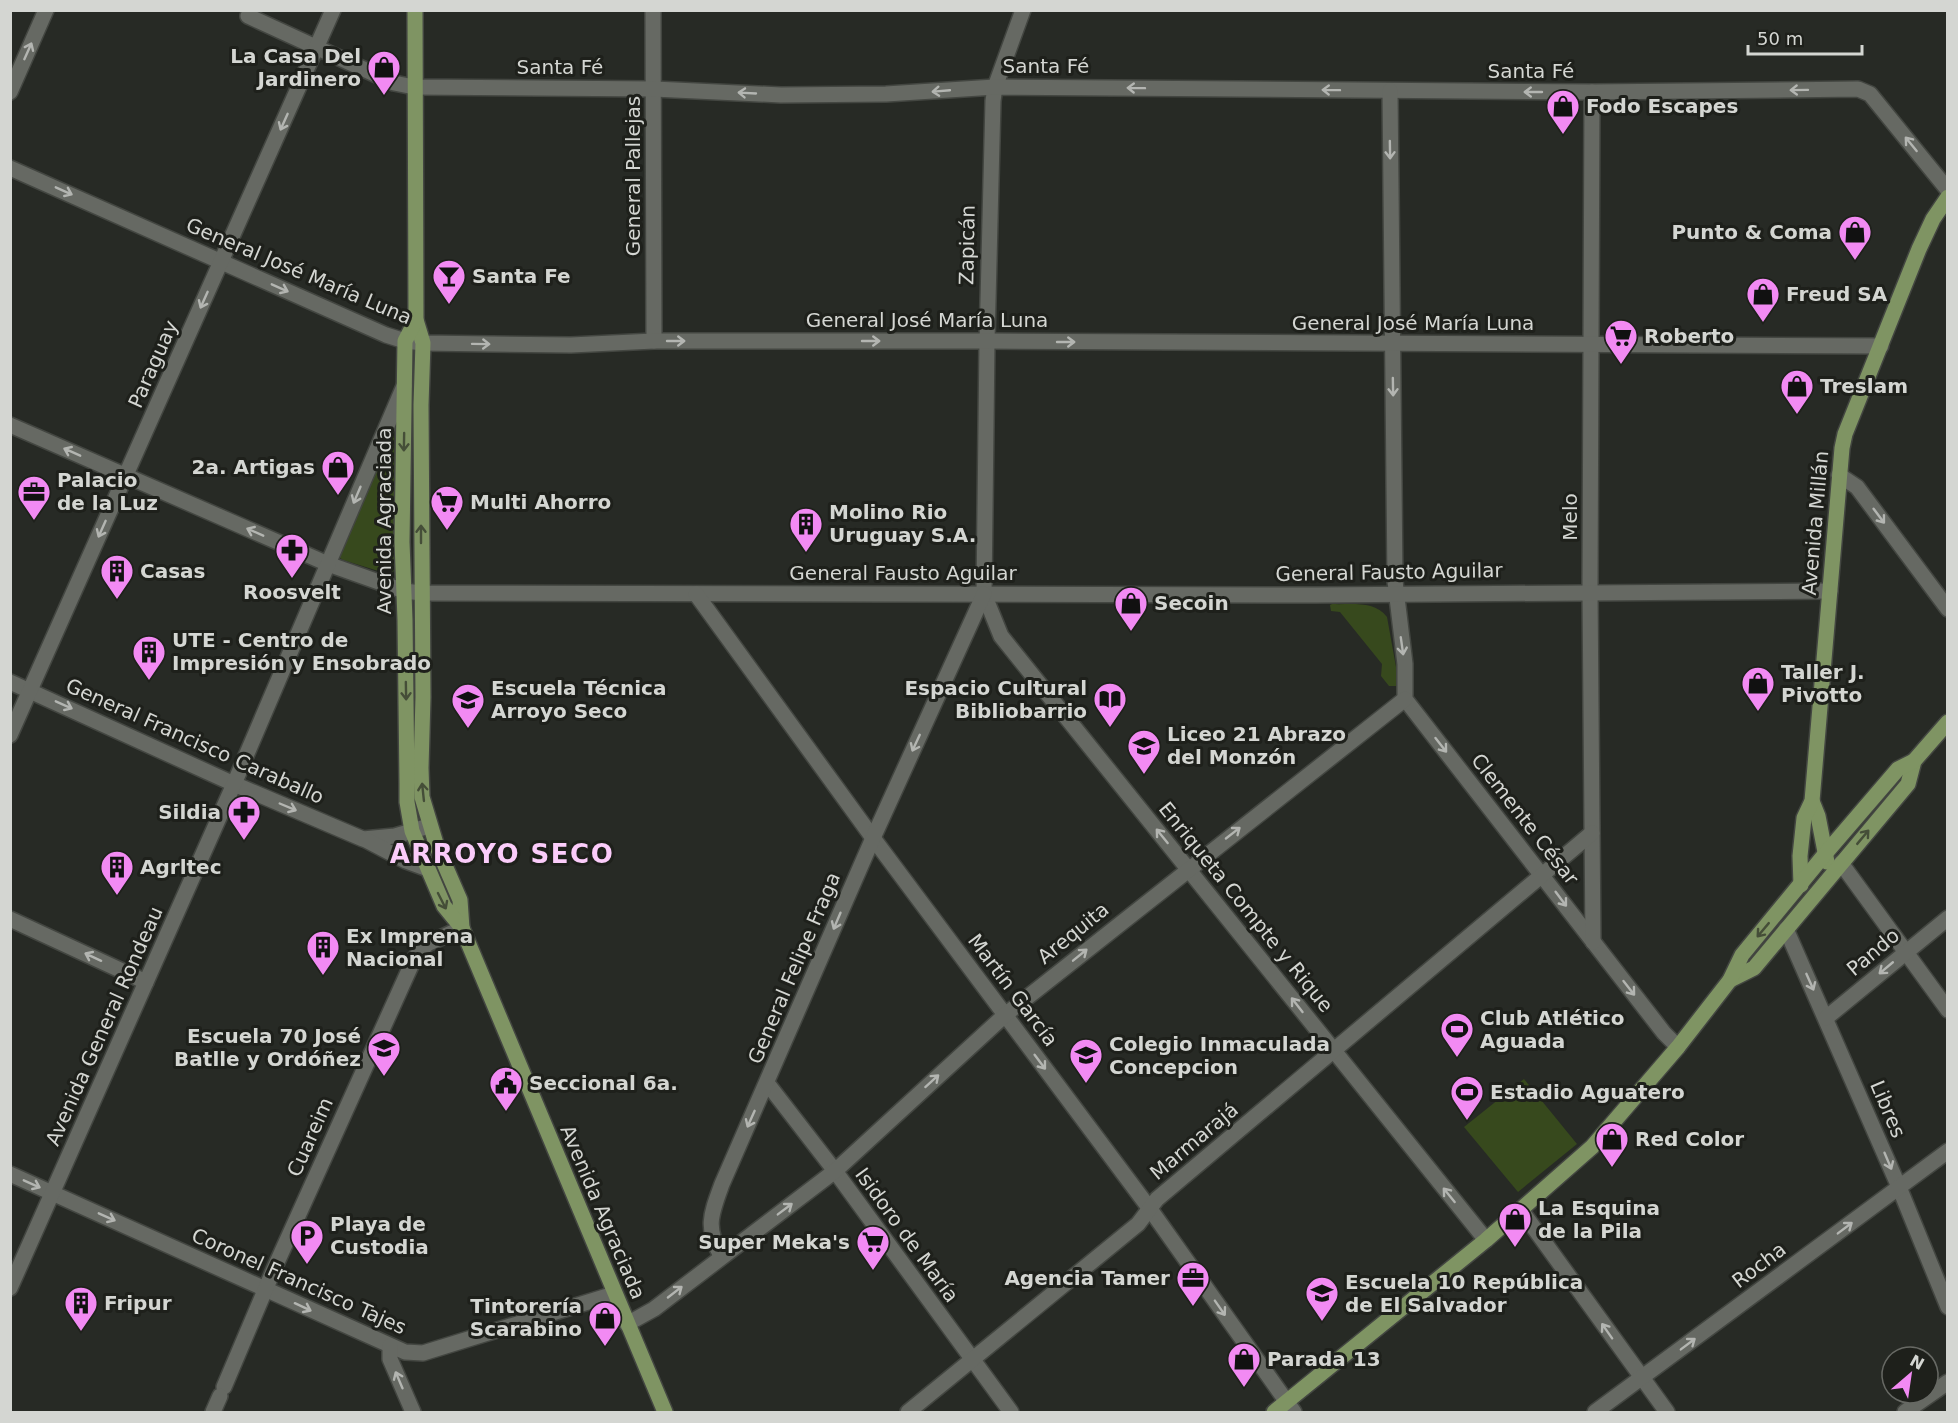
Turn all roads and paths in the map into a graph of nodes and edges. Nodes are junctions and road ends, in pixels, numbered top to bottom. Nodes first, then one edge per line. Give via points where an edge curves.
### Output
1 (46, 10) edge
2 (333, 10) edge
3 (415, 10) edge
4 (653, 10) edge
5 (1023, 10) edge
6 (241, 13) edge
7 (317, 47) junction
8 (414, 87) junction
9 (995, 87) junction
10 (654, 89) junction
11 (1390, 91) junction
12 (10, 92) edge
13 (1592, 92) junction
14 (10, 168) edge
15 (1947, 190) edge
16 (1947, 197) edge
17 (221, 262) junction
18 (416, 320) junction
19 (405, 341) junction
20 (654, 341) junction
21 (987, 341) junction
22 (423, 343) junction
23 (1392, 344) junction
24 (1591, 345) junction
25 (1881, 346) junction
26 (405, 383) junction
27 (10, 425) edge
28 (1839, 475) junction
29 (126, 476) junction
30 (328, 564) junction
31 (404, 591) junction
32 (1830, 591) junction
33 (422, 592) junction
34 (1590, 592) junction
35 (1395, 593) junction
36 (696, 594) junction
37 (984, 594) junction
38 (1947, 609) edge
39 (966, 634) junction
40 (1001, 636) junction
41 (10, 682) edge
42 (30, 691) junction
43 (1405, 699) junction
44 (1947, 722) edge
45 (10, 735) edge
46 (1914, 761) junction
47 (234, 784) junction
48 (1812, 801) junction
49 (429, 826) junction
50 (412, 831) junction
51 (1592, 833) junction
52 (873, 838) junction
53 (363, 839) junction
54 (1826, 854) junction
55 (1841, 863) junction
56 (1188, 868) junction
57 (428, 869) junction
58 (1542, 875) junction
59 (1831, 876) junction
60 (1801, 885) junction
61 (1947, 918) edge
62 (10, 919) edge
63 (462, 928) junction
64 (1786, 929) junction
65 (1593, 942) junction
66 (1906, 952) junction
67 (1730, 980) junction
68 (146, 982) junction
69 (1947, 1010) edge
70 (1005, 1015) junction
71 (1826, 1018) junction
72 (1678, 1047) junction
73 (1333, 1051) junction
74 (767, 1083) junction
75 (1947, 1150) edge
76 (835, 1171) junction
77 (10, 1174) edge
78 (1899, 1188) junction
79 (53, 1193) junction
80 (1150, 1209) junction
81 (1521, 1210) junction
82 (1486, 1240) junction
83 (721, 1256) junction
84 (10, 1288) edge
85 (266, 1289) junction
86 (614, 1294) junction
87 (1947, 1307) edge
88 (627, 1324) junction
89 (390, 1346) junction
90 (972, 1360) junction
91 (1641, 1379) junction
92 (1947, 1382) edge
93 (1290, 1408) edge
94 (213, 1413) edge
95 (413, 1413) edge
96 (665, 1413) edge
97 (908, 1413) edge
98 (1011, 1413) edge
99 (1274, 1413) edge
100 (1595, 1413) edge
101 (1667, 1413) edge
102 (1905, 1413) edge

12 -> 1 street
2 - 7 street, Paraguay
3 - 8 main road, Avenida Agraciada
4 - 10 street, General Pallejas
5 - 9 street, Zapicán
6 - 7 street, Santa Fé
7 - 8 street, Santa Fé via 394,83
7 -> 17 street, Paraguay
8 - 10 street, Santa Fé
8 - 18 main road, Avenida Agraciada
9 -> 10 street, Santa Fé via 782,95
11 -> 9 street, Santa Fé
9 - 21 street, Zapicán
10 - 20 street, General Pallejas
13 -> 11 street, Santa Fé
11 -> 23 street
15 -> 13 street, Santa Fé via 1870,94 1858,89
13 - 24 street, Melo
14 -> 17 street, General José María Luna
16 - 25 main road, Avenida Millán via 1919,249
17 -> 19 street, General José María Luna
17 -> 29 street, Paraguay
18 - 19 main road, Avenida Agraciada
18 - 22 main road, Avenida Agraciada
19 - 22 street, General José María Luna
19 - 26 main road, Avenida Agraciada
20 -> 21 street, General José María Luna
22 -> 20 street, General José María Luna via 571,345
21 -> 23 street, General José María Luna
21 - 37 street, Zapicán
33 -> 22 main road, Avenida Agraciada
23 - 24 street, General José María Luna
23 -> 35 street
24 - 25 street, General José María Luna
24 - 34 street, Melo
25 - 28 main road, Avenida Millán via 1845,434
26 -> 30 street, Avenida General Rondeau
26 -> 31 main road, Avenida Agraciada
29 -> 27 street, General Fausto Aguilar
28 - 32 main road, Avenida Millán
28 -> 38 street via 1857,486
30 -> 29 street, General Fausto Aguilar
29 -> 42 street, Paraguay
30 - 31 street, General Fausto Aguilar
30 - 47 street, Avenida General Rondeau
31 - 33 street, General Fausto Aguilar
31 -> 50 main road, Avenida Agraciada via 407,793
32 - 34 street, General Fausto Aguilar
32 - 48 main road, Avenida Millán
33 - 36 street, General Fausto Aguilar
49 -> 33 main road, Avenida Agraciada via 421,768
34 - 35 street, General Fausto Aguilar
34 - 51 street, Melo
35 - 37 street, General Fausto Aguilar
35 -> 43 street via 1405,664
36 - 37 street, General Fausto Aguilar
36 - 52 street, Martín García
37 - 39 street, General Felipe Fraga
37 - 40 street, Enriqueta Compte y Rique
39 - 40 street via 980,628
39 -> 52 street, General Felipe Fraga
56 -> 40 street, Enriqueta Compte y Rique
41 - 42 street, General Francisco Caraballo
42 - 45 street, Paraguay
42 -> 47 street, General Francisco Caraballo
56 -> 43 street, Arequita
43 -> 58 street, Clemente César
44 - 46 main road
46 - 54 main road via 1898,769
55 -> 46 main road via 1908,784
47 -> 53 street, General Francisco Caraballo
47 - 68 street, Avenida General Rondeau
48 - 54 main road, Avenida Millán
48 - 60 main road, Avenida Millán via 1804,818
49 - 50 street, General Francisco Caraballo
49 - 63 main road, Avenida Agraciada via 460,900
50 - 53 street, General Francisco Caraballo
50 - 57 main road, Avenida Agraciada
51 - 58 street, Marmarajá
51 - 65 street, Melo
52 - 70 street, Martín García
52 -> 74 street, General Felipe Fraga
53 - 57 street, General Francisco Caraballo
54 - 59 main road, Avenida Millán
54 - 60 main road
55 - 59 main road
55 - 66 street
70 -> 56 street, Arequita
73 -> 56 street, Enriqueta Compte y Rique
57 -> 63 main road, Avenida Agraciada via 444,906
58 -> 65 street, Clemente César
58 - 73 street, Marmarajá
59 - 64 main road
60 -> 67 main road via 1742,955
61 - 66 street, Pando
68 -> 62 street
63 - 85 street, Cuareim via 427,944 414,959
63 - 86 main road, Avenida Agraciada
64 - 67 main road via 1754,968
64 -> 71 street, Libres
65 -> 72 street, Clemente César
66 - 69 street
66 -> 71 street, Pando
67 - 72 main road
68 - 79 street, Avenida General Rondeau
76 -> 70 street, Arequita
70 -> 80 street, Martín García
71 -> 78 street, Libres
72 - 81 main road via 1593,1147
73 - 80 street, Marmarajá
82 -> 73 street, Enriqueta Compte y Rique
74 - 76 street, Isidoro de María
74 -> 83 street, General Felipe Fraga via 712,1210 710,1225
75 - 78 street, Rocha
83 -> 76 street, Arequita
76 - 90 street, Isidoro de María
77 -> 79 street, Coronel Francisco Tajes
78 - 87 street, Libres
91 -> 78 street, Rocha
79 - 84 street, Avenida General Rondeau
79 -> 85 street, Coronel Francisco Tajes
80 - 90 street, Marmarajá via 1138,1224
80 -> 93 street, Martín García
81 - 82 main road
91 -> 81 street
82 - 93 main road
88 -> 83 street via 654,1309
85 -> 89 street, Coronel Francisco Tajes
85 - 94 street, Cuareim
86 - 88 main road, Avenida Agraciada
86 - 89 street, Coronel Francisco Tajes via 423,1353
88 - 96 main road, Avenida Agraciada
95 -> 89 street via 390,1359
90 - 97 street, Marmarajá
90 - 98 street, Isidoro de María
91 - 100 street, Rocha
91 - 101 street
92 - 102 street
93 - 99 main road

